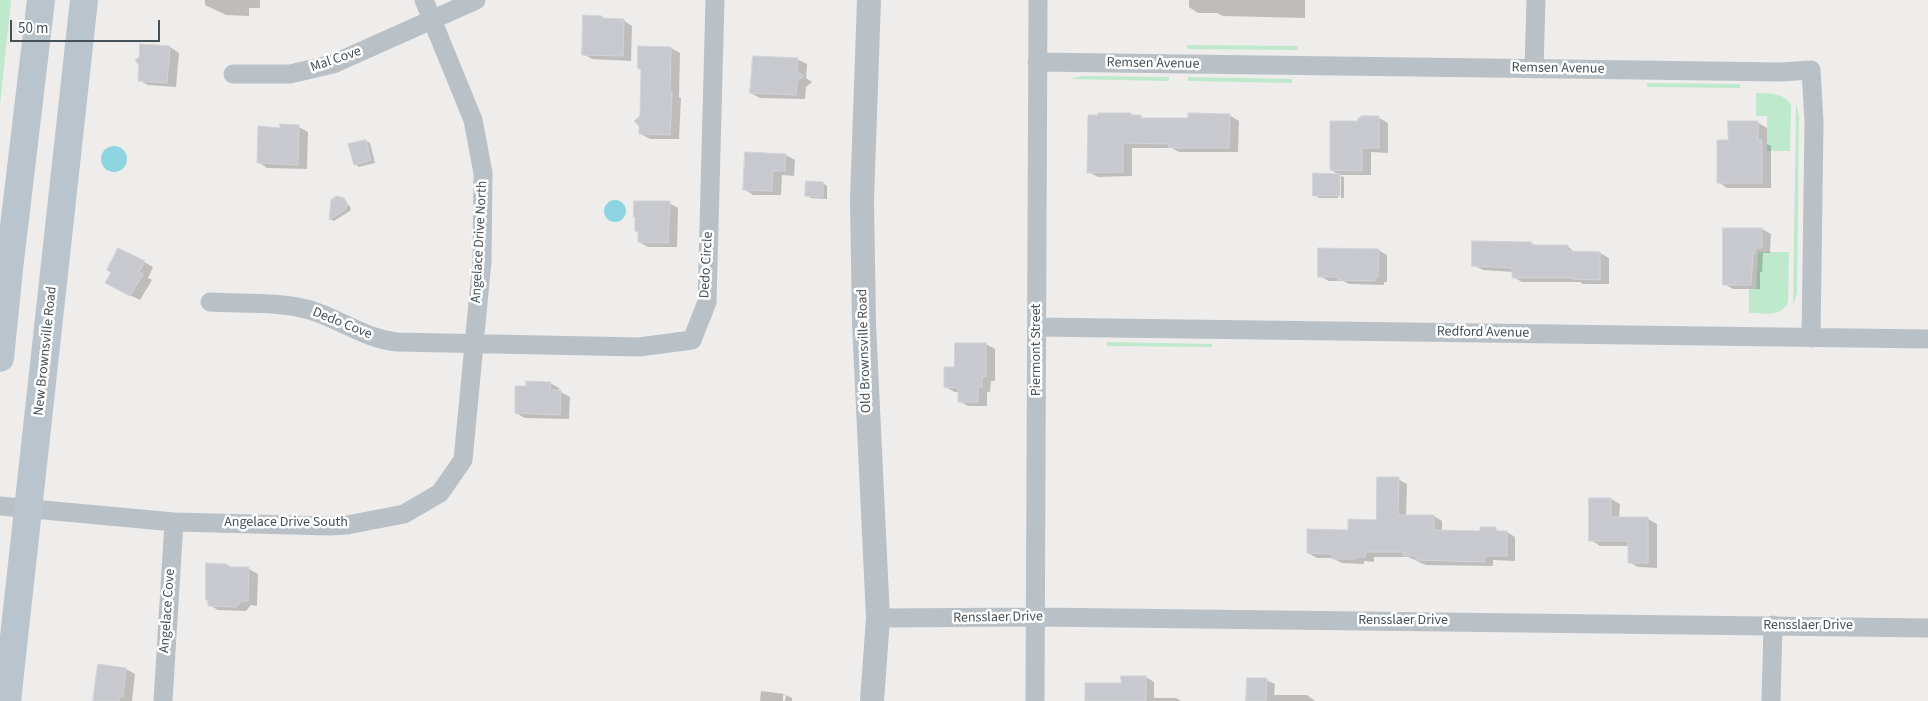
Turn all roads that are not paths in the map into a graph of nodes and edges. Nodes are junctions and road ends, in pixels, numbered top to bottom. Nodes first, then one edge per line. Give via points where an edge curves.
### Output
1 (41, 0) edge
2 (84, 0) edge
3 (424, 0) edge
4 (476, 0) edge
5 (715, 0) edge
6 (869, 0) edge
7 (1038, 0) edge
8 (1536, 0) edge
9 (433, 20) junction
10 (1037, 62) junction
11 (1534, 69) junction
12 (233, 74) dead end
13 (210, 302) dead end
14 (1037, 327) junction
15 (1811, 338) junction
16 (1928, 339) edge
17 (474, 344) junction
18 (0, 358) edge
19 (0, 506) edge
20 (29, 509) junction
21 (174, 522) junction
22 (1037, 617) junction
23 (878, 618) junction
24 (1773, 625) junction
25 (1928, 628) edge
26 (7, 701) edge
27 (163, 701) edge
28 (872, 701) edge
29 (1035, 701) edge
30 (1771, 701) edge

1 - 18 main road
2 - 20 main road, New Brownsville Road
3 - 9 street, Angelace Drive North
4 - 9 street
5 - 17 street, Dedo Circle via 707,302 692,340 639,347
6 - 23 street, Old Brownsville Road via 862,209 868,440
7 - 10 street, Piermont Street
8 - 11 street
9 - 12 street, Mal Cove via 312,70 274,75
9 - 17 street, Angelace Drive North via 474,120 483,172 482,261
10 - 11 street, Remsen Avenue
10 - 14 street, Piermont Street
11 - 15 street, Remsen Avenue via 1811,70 1814,122
13 - 17 street, Dedo Cove via 304,309 390,341
14 - 15 street, Redford Avenue
14 - 22 street, Piermont Street
15 - 16 street, Redford Avenue
17 - 21 street, Angelace Drive South via 463,460 440,493 404,514 347,525
19 - 20 street, Angelace Drive South
20 - 21 street, Angelace Drive South
20 - 26 main road, New Brownsville Road
21 - 27 street, Angelace Cove
22 - 23 street, Rensslaer Drive
22 - 24 street, Rensslaer Drive
22 - 29 street, Piermont Street
23 - 28 street, Old Brownsville Road
24 - 25 street, Rensslaer Drive
24 - 30 street

